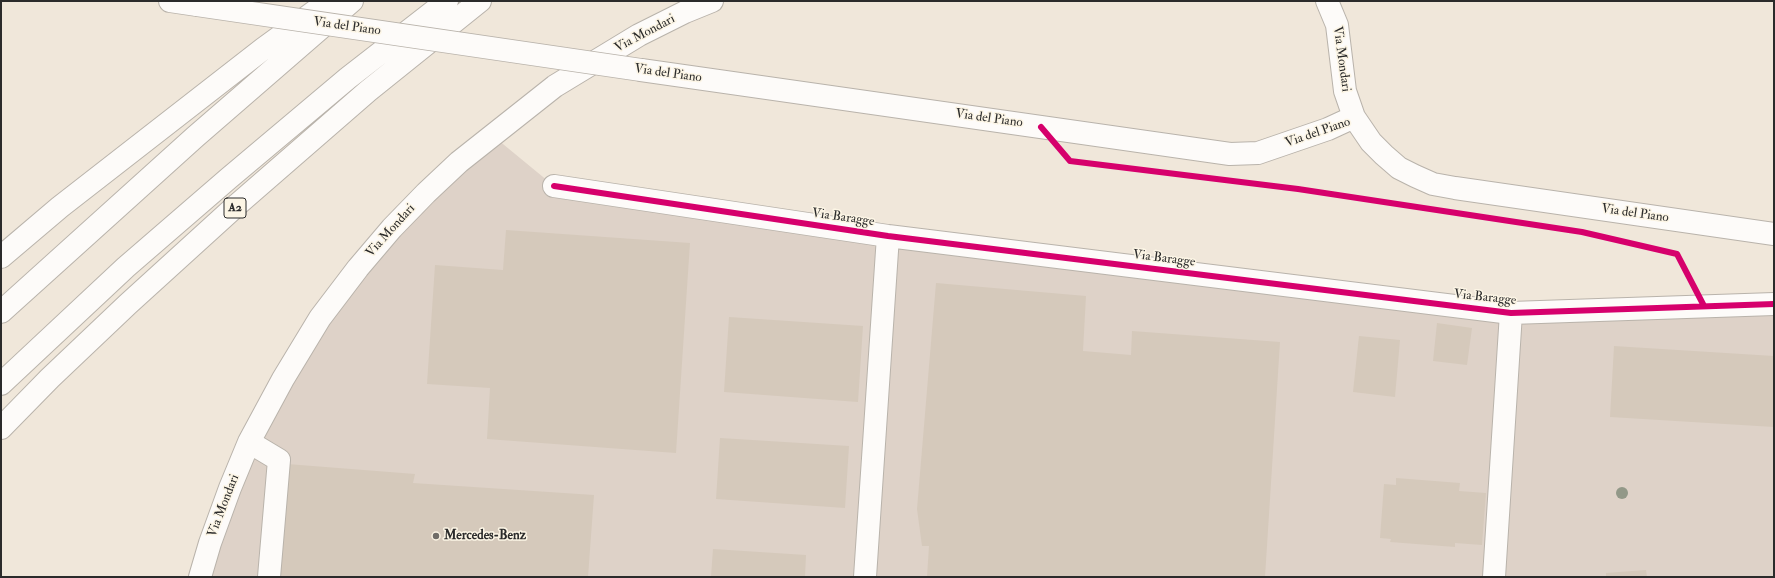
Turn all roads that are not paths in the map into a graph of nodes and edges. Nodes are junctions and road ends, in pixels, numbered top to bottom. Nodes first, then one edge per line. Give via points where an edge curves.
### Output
1 (170, 1) edge
2 (329, 1) edge
3 (352, 1) edge
4 (447, 1) edge
5 (480, 1) edge
6 (712, 1) edge
7 (1327, 1) edge
8 (1354, 117) junction
9 (554, 186) dead end
10 (1774, 234) edge
11 (888, 236) junction
12 (1, 257) edge
13 (1774, 304) edge
14 (1, 312) edge
15 (1511, 313) junction
16 (1, 384) edge
17 (1, 428) edge
18 (250, 442) junction
19 (200, 577) edge
20 (269, 577) edge
21 (865, 577) edge
22 (1494, 577) edge

1 - 8 main road, Via del Piano, bridge via 1230,154 1258,153 1328,129
2 - 12 main road via 91,183
3 - 14 main road
4 - 16 main road, A2 via 348,78 229,178 126,267
5 - 17 main road, A2 via 368,91 238,204 128,304
6 - 18 main road, Via Mondari via 639,35 555,86 465,157 426,192 363,262 320,318 283,379
7 - 8 main road, Via Mondari via 1337,25 1345,91
8 - 10 main road, Via del Piano via 1371,142 1399,168 1433,184
9 - 11 main road, Via Baragge
11 - 15 main road, Via Baragge
11 - 21 main road
13 - 15 main road, Via Baragge
15 - 22 main road
18 - 19 main road, Via Mondari via 230,488
18 - 20 main road via 279,460

